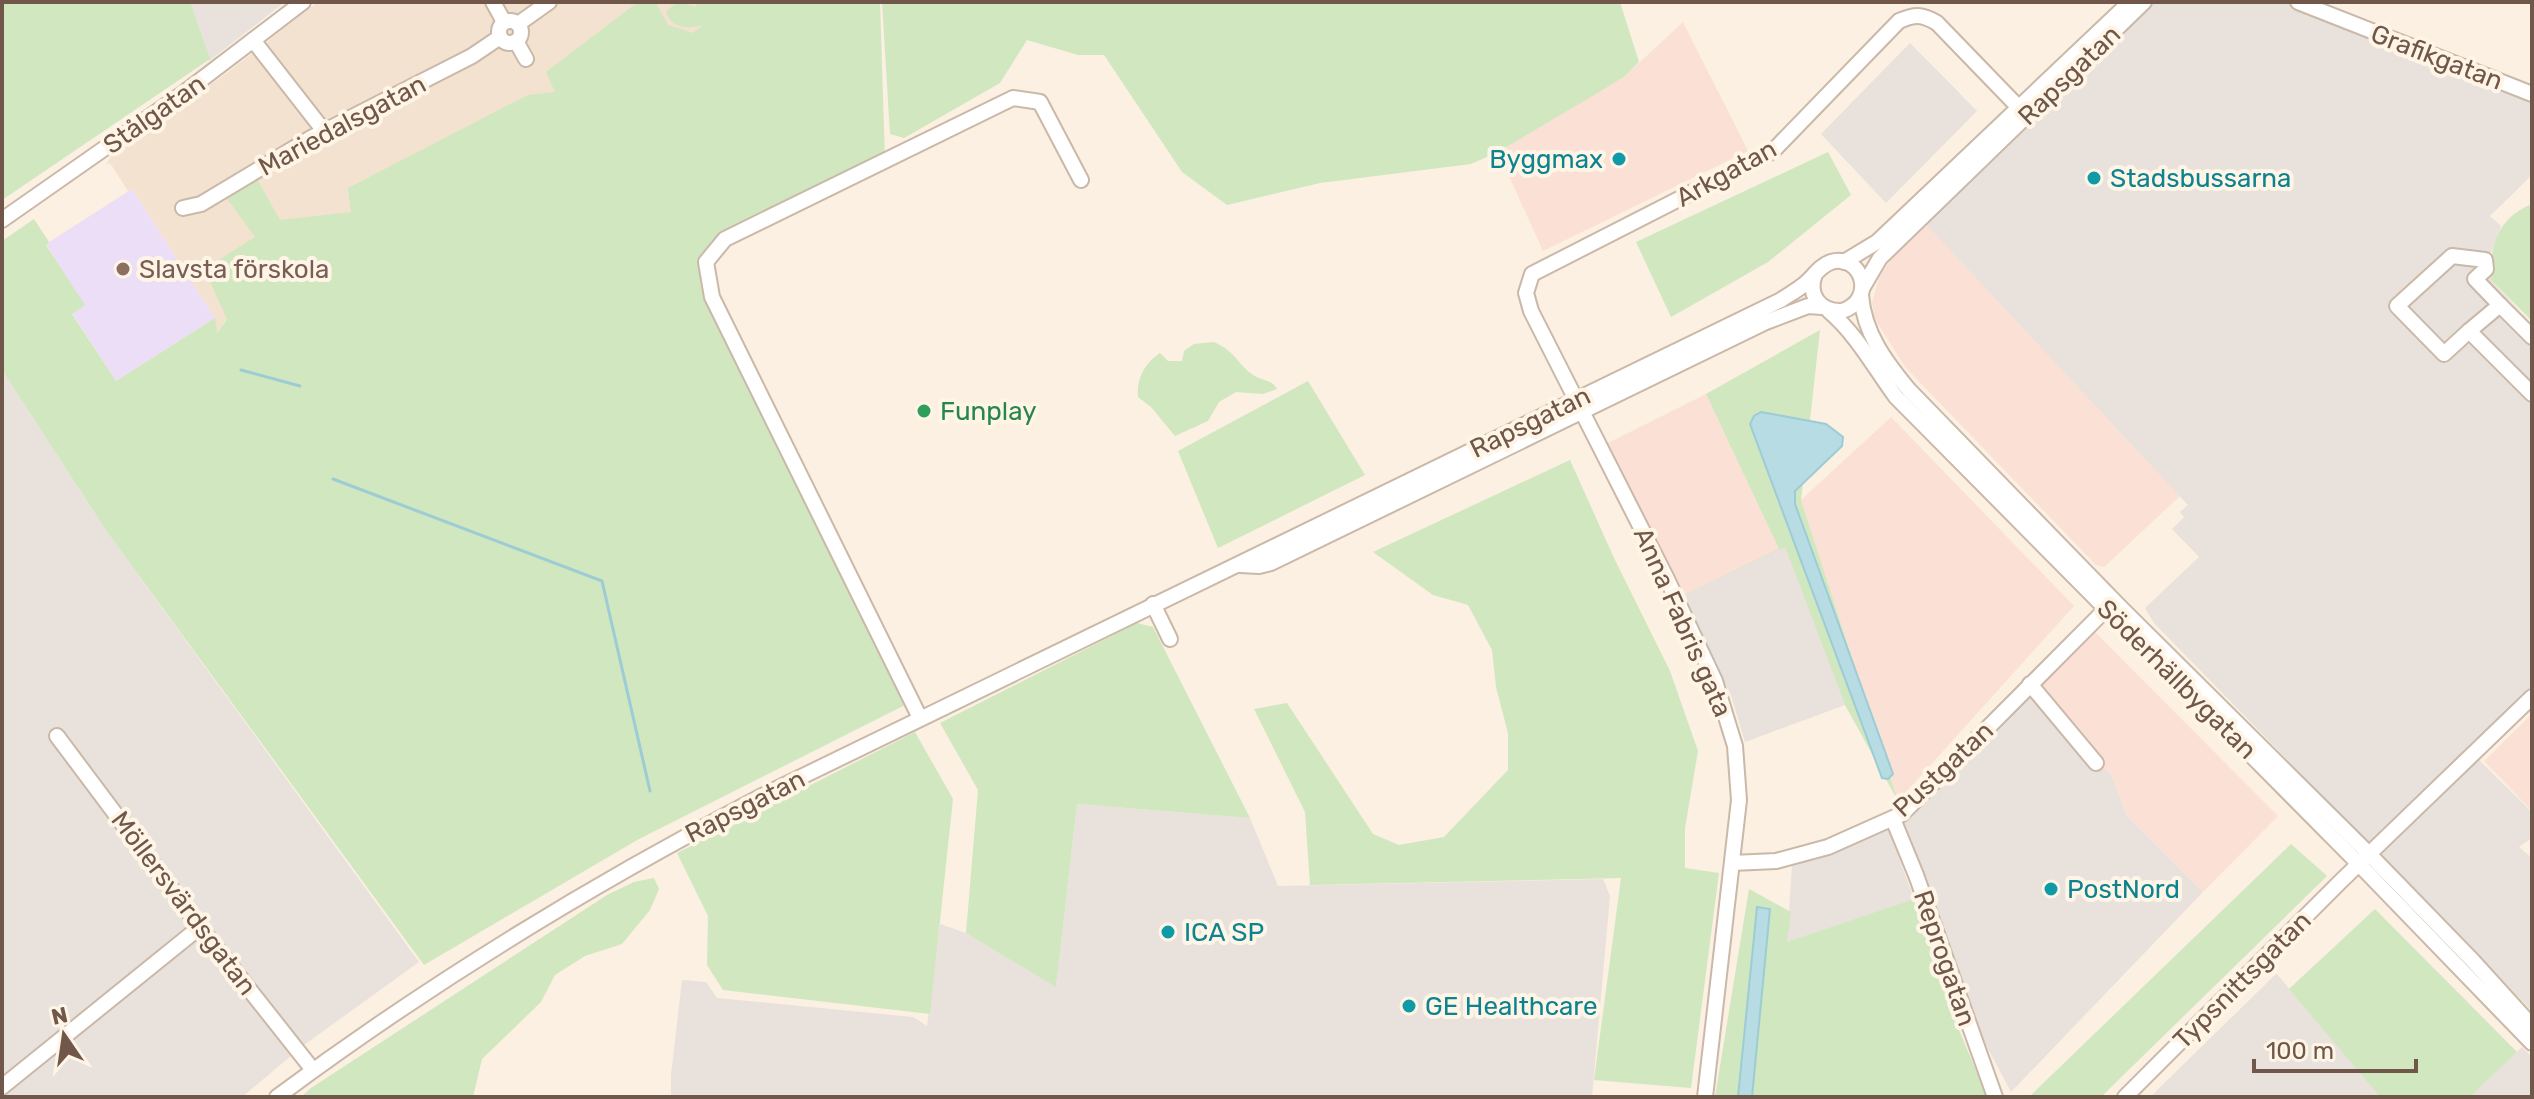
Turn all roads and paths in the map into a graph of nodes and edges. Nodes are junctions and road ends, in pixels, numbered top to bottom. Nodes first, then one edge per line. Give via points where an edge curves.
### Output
1 (303, 2) edge
2 (493, 2) edge
3 (549, 2) edge
4 (2298, 2) edge
5 (2136, 3) edge
6 (508, 28) junction
7 (253, 40) junction
8 (526, 59) dead end
9 (2532, 94) edge
10 (2023, 112) junction
11 (324, 131) junction
12 (1081, 180) dead end
13 (183, 208) dead end
14 (2, 220) edge
15 (1844, 262) junction
16 (1815, 274) junction
17 (1862, 291) junction
18 (2500, 305) junction
19 (1826, 309) junction
20 (2469, 331) junction
21 (2532, 337) edge
22 (2532, 394) edge
23 (1578, 406) junction
24 (1153, 604) junction
25 (2110, 605) junction
26 (1170, 639) dead end
27 (2030, 684) junction
28 (2532, 697) edge
29 (920, 718) junction
30 (57, 736) dead end
31 (2096, 763) dead end
32 (1893, 819) junction
33 (2364, 859) junction
34 (1732, 863) junction
35 (200, 927) junction
36 (2532, 1026) edge
37 (2532, 1043) edge
38 (313, 1070) junction
39 (2, 1087) edge
40 (277, 1097) edge
41 (1705, 1097) edge
42 (1995, 1097) edge
43 (2125, 1097) edge

1 - 7 street, Stålgatan
2 - 6 street
3 - 6 street, Mariedalsgatan
4 - 9 street, Grafikgatan
5 - 10 street, Rapsgatan
6 - 8 street via 521,32 516,41
6 - 11 street, Mariedalsgatan via 472,56
7 - 11 street
7 - 14 street, Stålgatan
10 - 15 street, Rapsgatan via 1877,242
10 - 17 street, Rapsgatan via 1880,258
10 - 23 street, Arkgatan via 1937,23 1924,15 1899,21 1773,151 1532,274 1526,293 1531,311
11 - 13 street, Mariedalsgatan via 201,204
12 - 29 street via 1040,102 1013,98 725,239 706,262 712,297
15 - 16 street via 1828,263
15 - 17 street via 1858,271
16 - 19 street via 1812,288
16 - 23 street, Rapsgatan via 1781,300
17 - 19 street via 1848,309
17 - 25 street, Söderhällbygatan via 1864,320 1893,371
18 - 20 street
18 - 20 street via 2475,279 2486,269 2485,260 2452,256 2397,306 2444,354
18 - 21 street
19 - 23 street, Rapsgatan via 1808,306 1787,313
19 - 25 street, Söderhällbygatan via 1858,340 1896,397
20 - 22 street
23 - 24 street, Rapsgatan
23 - 34 street, Anna Fabris gata via 1715,681 1735,746 1739,800
24 - 26 street
24 - 29 street, Rapsgatan
25 - 27 street, Pustgatan
25 - 33 street, Söderhällbygatan
27 - 31 street
27 - 32 street, Pustgatan
28 - 33 street, Typsnittsgatan
29 - 38 street, Rapsgatan via 655,852 460,970
30 - 35 street, Möllersvärdsgatan
32 - 34 street, Pustgatan via 1828,847 1776,861
32 - 42 street, Reprogatan
33 - 36 street, Söderhällbygatan via 2473,961
33 - 37 street, Söderhällbygatan
33 - 43 street, Typsnittsgatan
34 - 41 street, Anna Fabris gata
35 - 38 street, Möllersvärdsgatan
35 - 39 street
38 - 40 street, Rapsgatan

